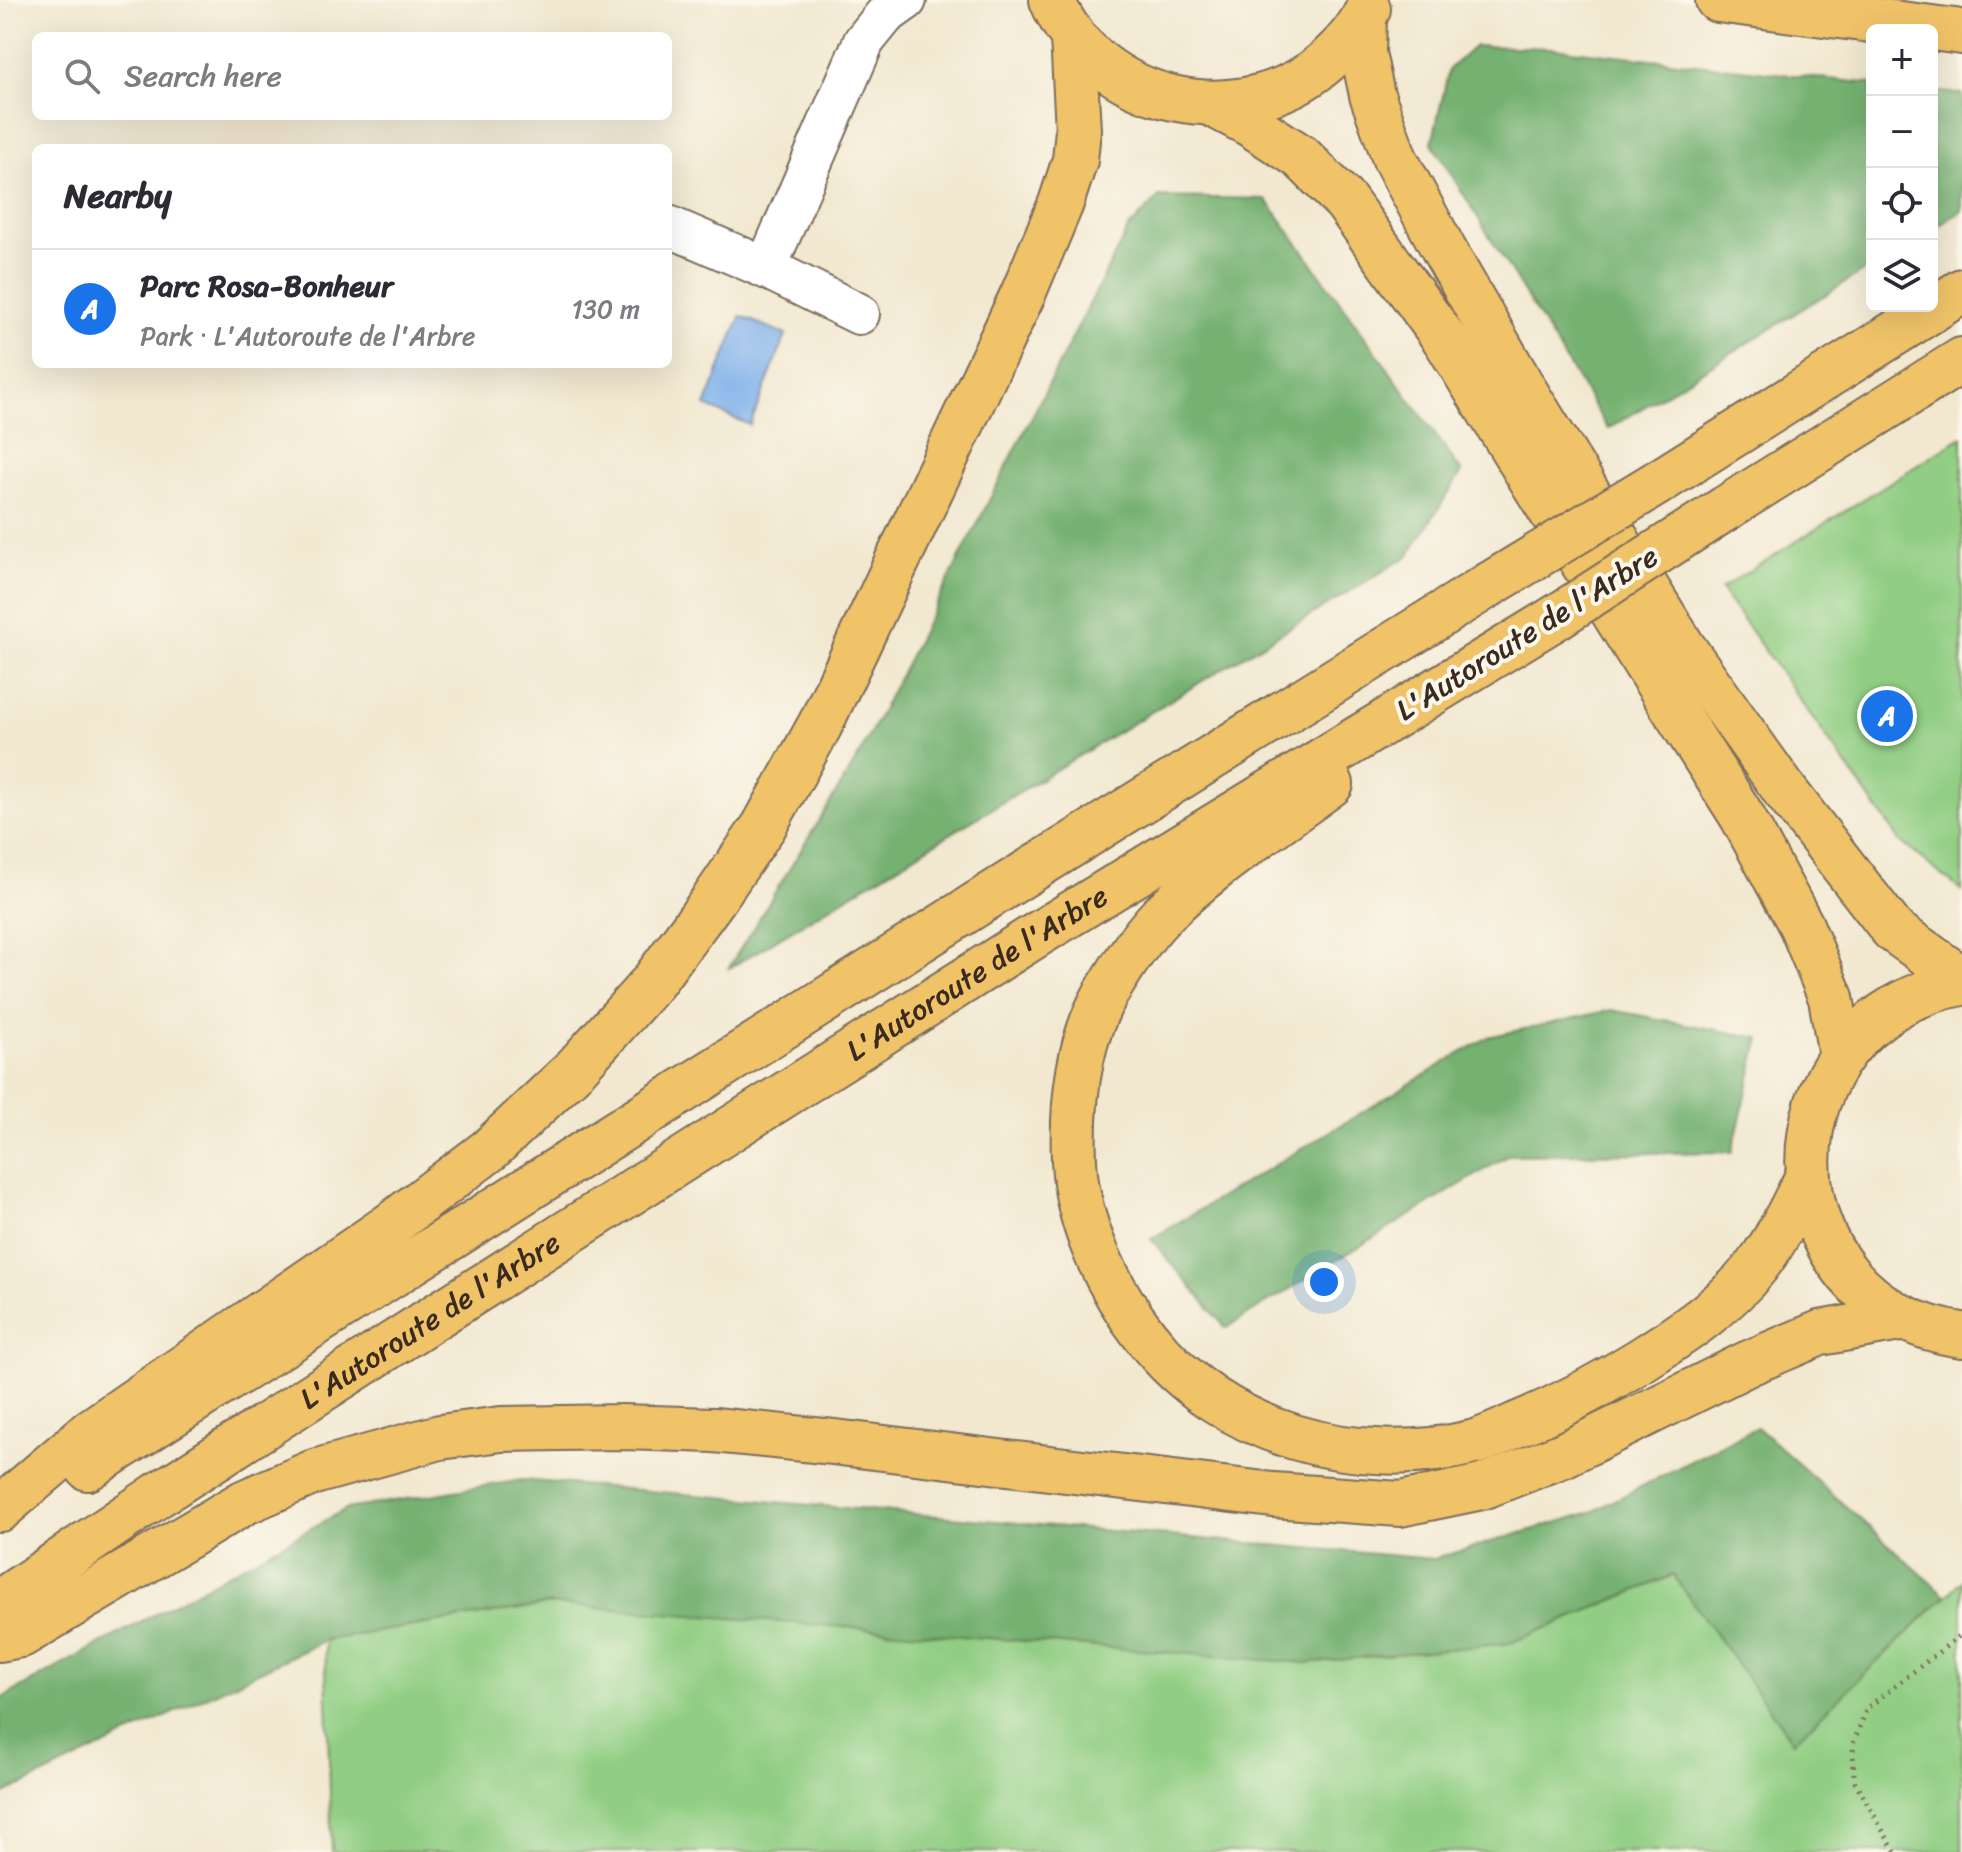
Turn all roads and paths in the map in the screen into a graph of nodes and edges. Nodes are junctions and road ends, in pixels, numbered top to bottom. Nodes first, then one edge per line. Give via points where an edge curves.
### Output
1 (906, 0) edge
2 (1052, 0) edge
3 (1718, 0) edge
4 (1368, 9) edge
5 (1962, 32) edge
6 (1073, 37) junction
7 (1212, 104) junction
8 (672, 228) edge
9 (766, 268) junction
10 (1962, 291) edge
11 (859, 314) dead end
12 (1962, 360) edge
13 (1555, 618) junction
14 (1962, 981) edge
15 (1841, 1055) junction
16 (1808, 1176) junction
17 (1905, 1318) junction
18 (1962, 1335) edge
19 (0, 1509) edge
20 (0, 1524) edge
21 (0, 1602) edge
22 (1962, 1634) edge
23 (0, 1639) edge
24 (1895, 1852) edge

1 - 9 street via 864,41
2 - 6 main road
3 - 5 main road
4 - 7 main road via 1334,55 1315,71 1249,100
4 - 14 main road via 1363,53 1395,159 1525,391 1683,647 1785,791 1893,930
6 - 7 main road via 1121,79 1165,97
6 - 19 main road via 1078,130 1061,203 820,725 764,826 714,899 642,994 571,1073 489,1150 389,1226 91,1431
7 - 15 main road via 1301,157 1346,202 1446,341 1742,816 1801,925 1831,998
8 - 9 street
9 - 11 street
10 - 20 main road, L'Autoroute de l'Arbre, bridge via 985,898
12 - 13 main road, L'Autoroute de l'Arbre, bridge
13 - 16 main road via 1188,892 1159,918 1103,999 1076,1085 1075,1185 1118,1298 1165,1361 1236,1412 1322,1446 1424,1451 1478,1441 1532,1419 1600,1386 1682,1334 1755,1268
13 - 21 main road, L'Autoroute de l'Arbre via 1033,937 404,1336
14 - 15 main road via 1884,1013
15 - 16 main road via 1814,1112
16 - 17 main road via 1829,1245 1875,1299
17 - 18 main road
17 - 23 main road via 1820,1333 1563,1455 1482,1487 1400,1504 1273,1495 714,1430 516,1428 440,1437 314,1472 245,1502 21,1635
22 - 24 path via 1867,1708 1853,1744 1854,1780

